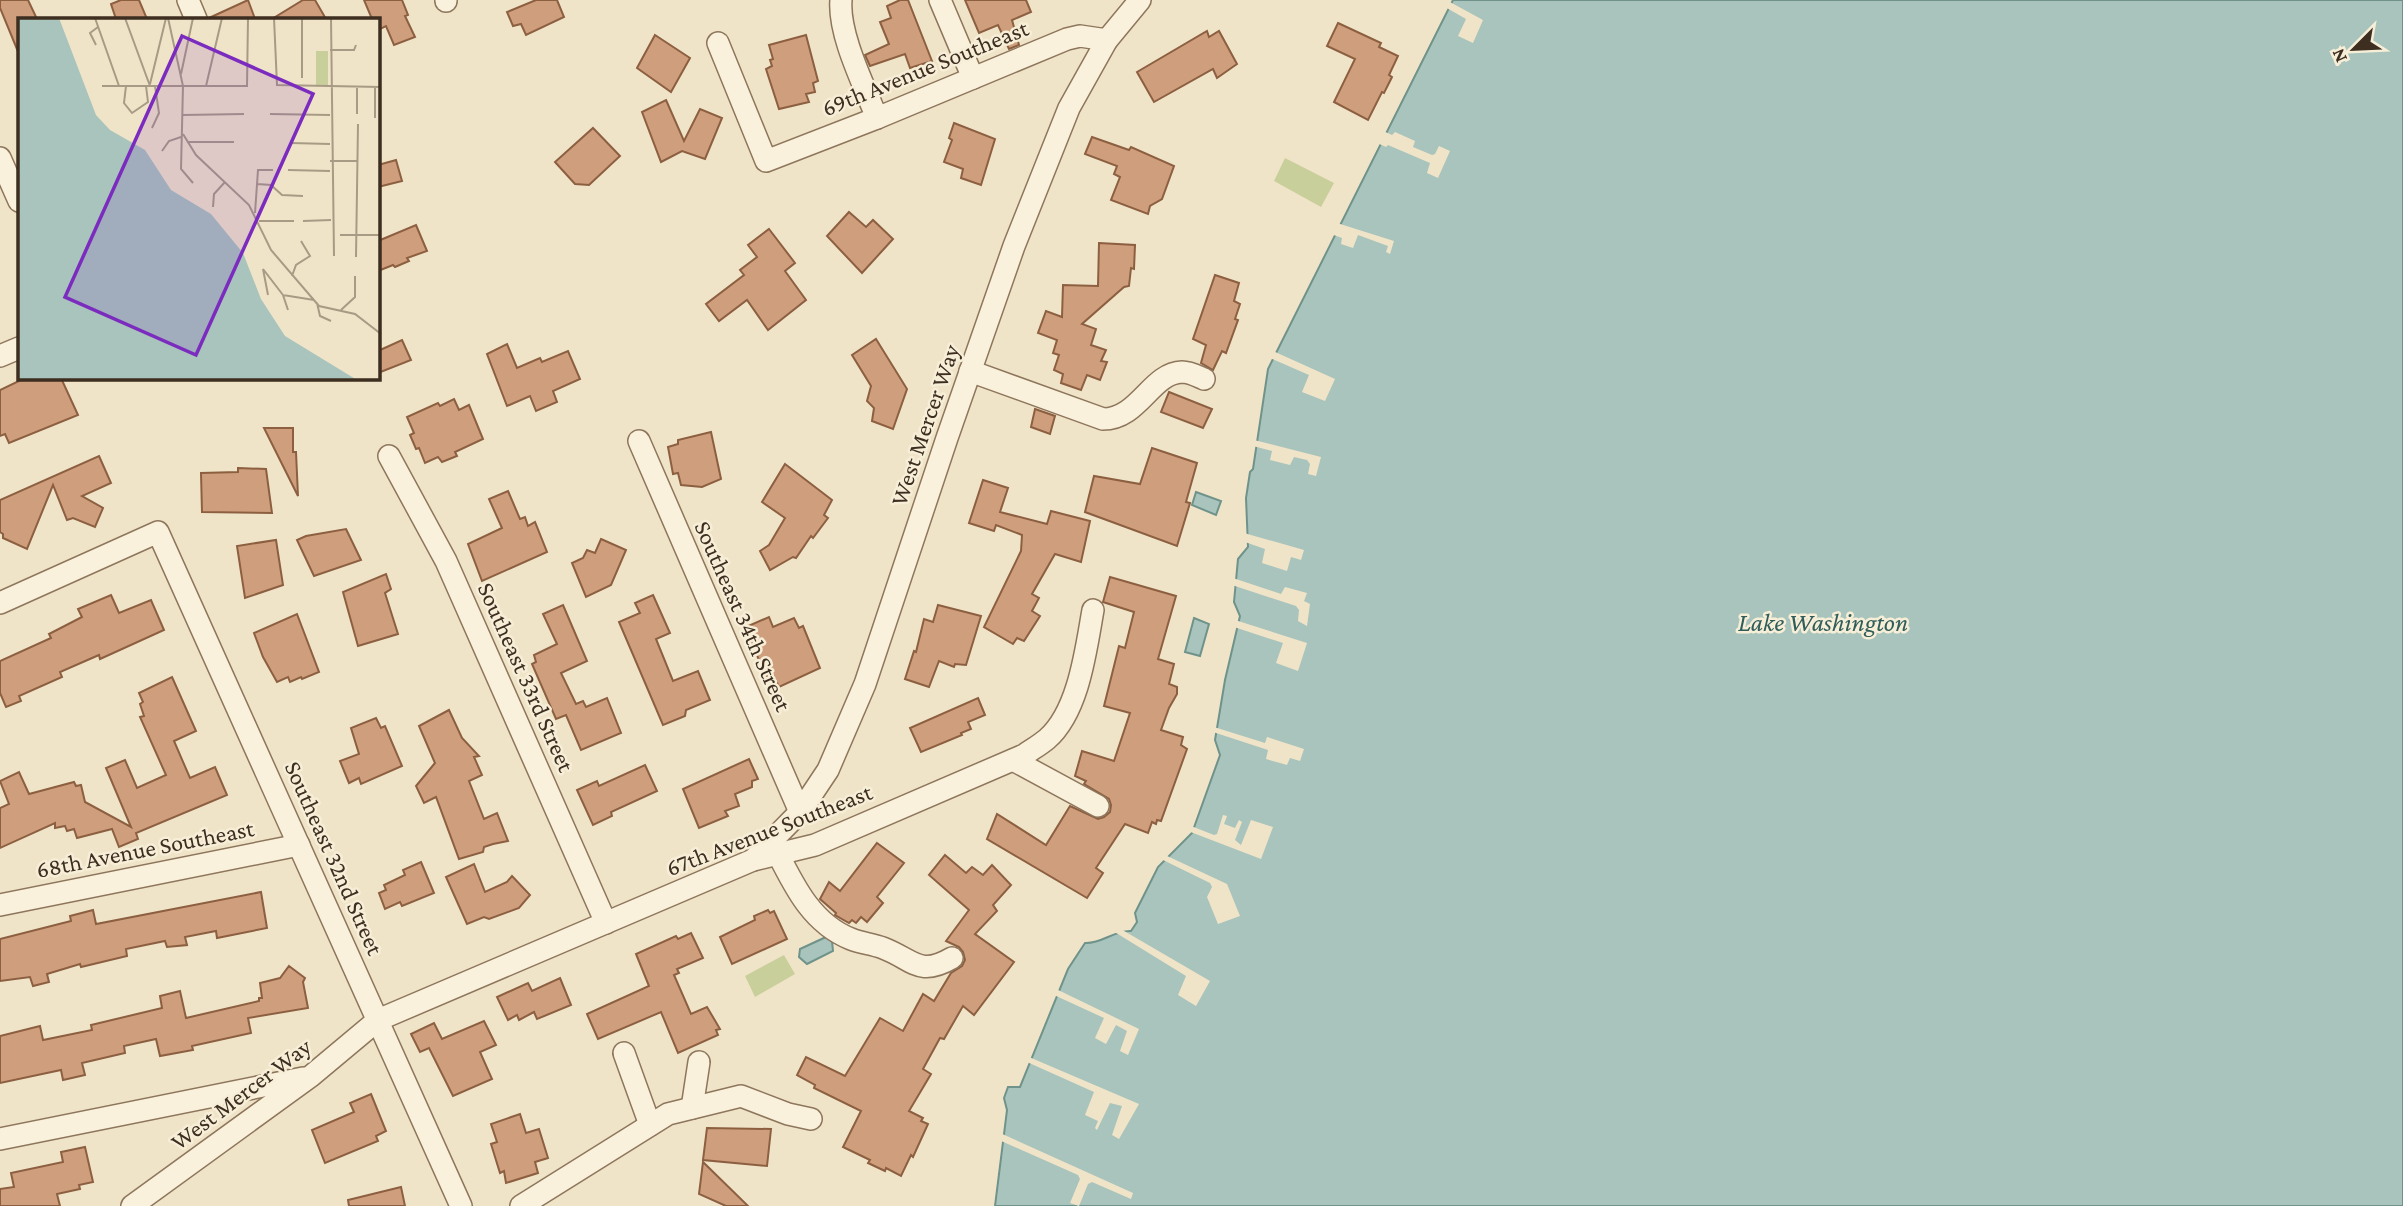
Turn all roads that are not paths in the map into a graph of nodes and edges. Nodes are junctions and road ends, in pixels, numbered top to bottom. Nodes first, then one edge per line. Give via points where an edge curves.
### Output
1 (188, 0) edge
2 (841, 0) edge
3 (940, 0) edge
4 (1140, 0) edge
5 (196, 18) edge
6 (1107, 40) junction
7 (718, 43) dead end
8 (973, 78) junction
9 (877, 118) junction
10 (0, 158) edge
11 (18, 199) edge
12 (18, 348) edge
13 (0, 356) edge
14 (970, 371) junction
15 (1203, 379) dead end
16 (639, 441) dead end
17 (389, 456) dead end
18 (0, 603) edge
19 (1093, 610) dead end
20 (1013, 760) junction
21 (1098, 806) dead end
22 (800, 812) junction
23 (299, 845) junction
24 (778, 854) junction
25 (753, 860) junction
26 (0, 905) edge
27 (606, 923) junction
28 (952, 958) dead end
29 (378, 1020) junction
30 (624, 1054) dead end
31 (699, 1062) dead end
32 (311, 1076) junction
33 (692, 1108) junction
34 (811, 1119) dead end
35 (650, 1125) junction
36 (0, 1139) edge
37 (132, 1206) edge
38 (461, 1206) edge
39 (521, 1206) edge

1 - 5 street
2 - 9 street via 844,32
3 - 8 street
4 - 6 street, West Mercer Way
6 - 8 street, 69th Avenue Southeast via 1067,39
6 - 14 street, West Mercer Way via 1069,108
7 - 9 street, 69th Avenue Southeast via 766,160
8 - 9 street, 69th Avenue Southeast
10 - 11 street
12 - 13 street
14 - 15 street via 1103,419 1126,414 1175,373
14 - 22 street, West Mercer Way via 865,684 828,770
16 - 22 street, Southeast 34th Street
17 - 27 street, Southeast 33rd Street via 446,561
18 - 23 street, Southeast 32nd Street via 158,532
19 - 20 street, 67th Avenue Southeast via 1080,679 1065,714 1048,738
20 - 21 street
20 - 24 street, 67th Avenue Southeast via 815,845
22 - 25 street, West Mercer Way
23 - 26 street, 68th Avenue Southeast
23 - 29 street, Southeast 32nd Street
24 - 25 street, 67th Avenue Southeast
24 - 28 street via 802,901 850,939 882,947 923,967 935,968
25 - 27 street, 67th Avenue Southeast
27 - 29 street, 67th Avenue Southeast
29 - 32 street, West Mercer Way
29 - 38 street, Southeast 32nd Street
30 - 35 street
31 - 33 street
32 - 36 street
32 - 37 street, West Mercer Way
33 - 34 street via 741,1096
33 - 35 street
35 - 39 street

